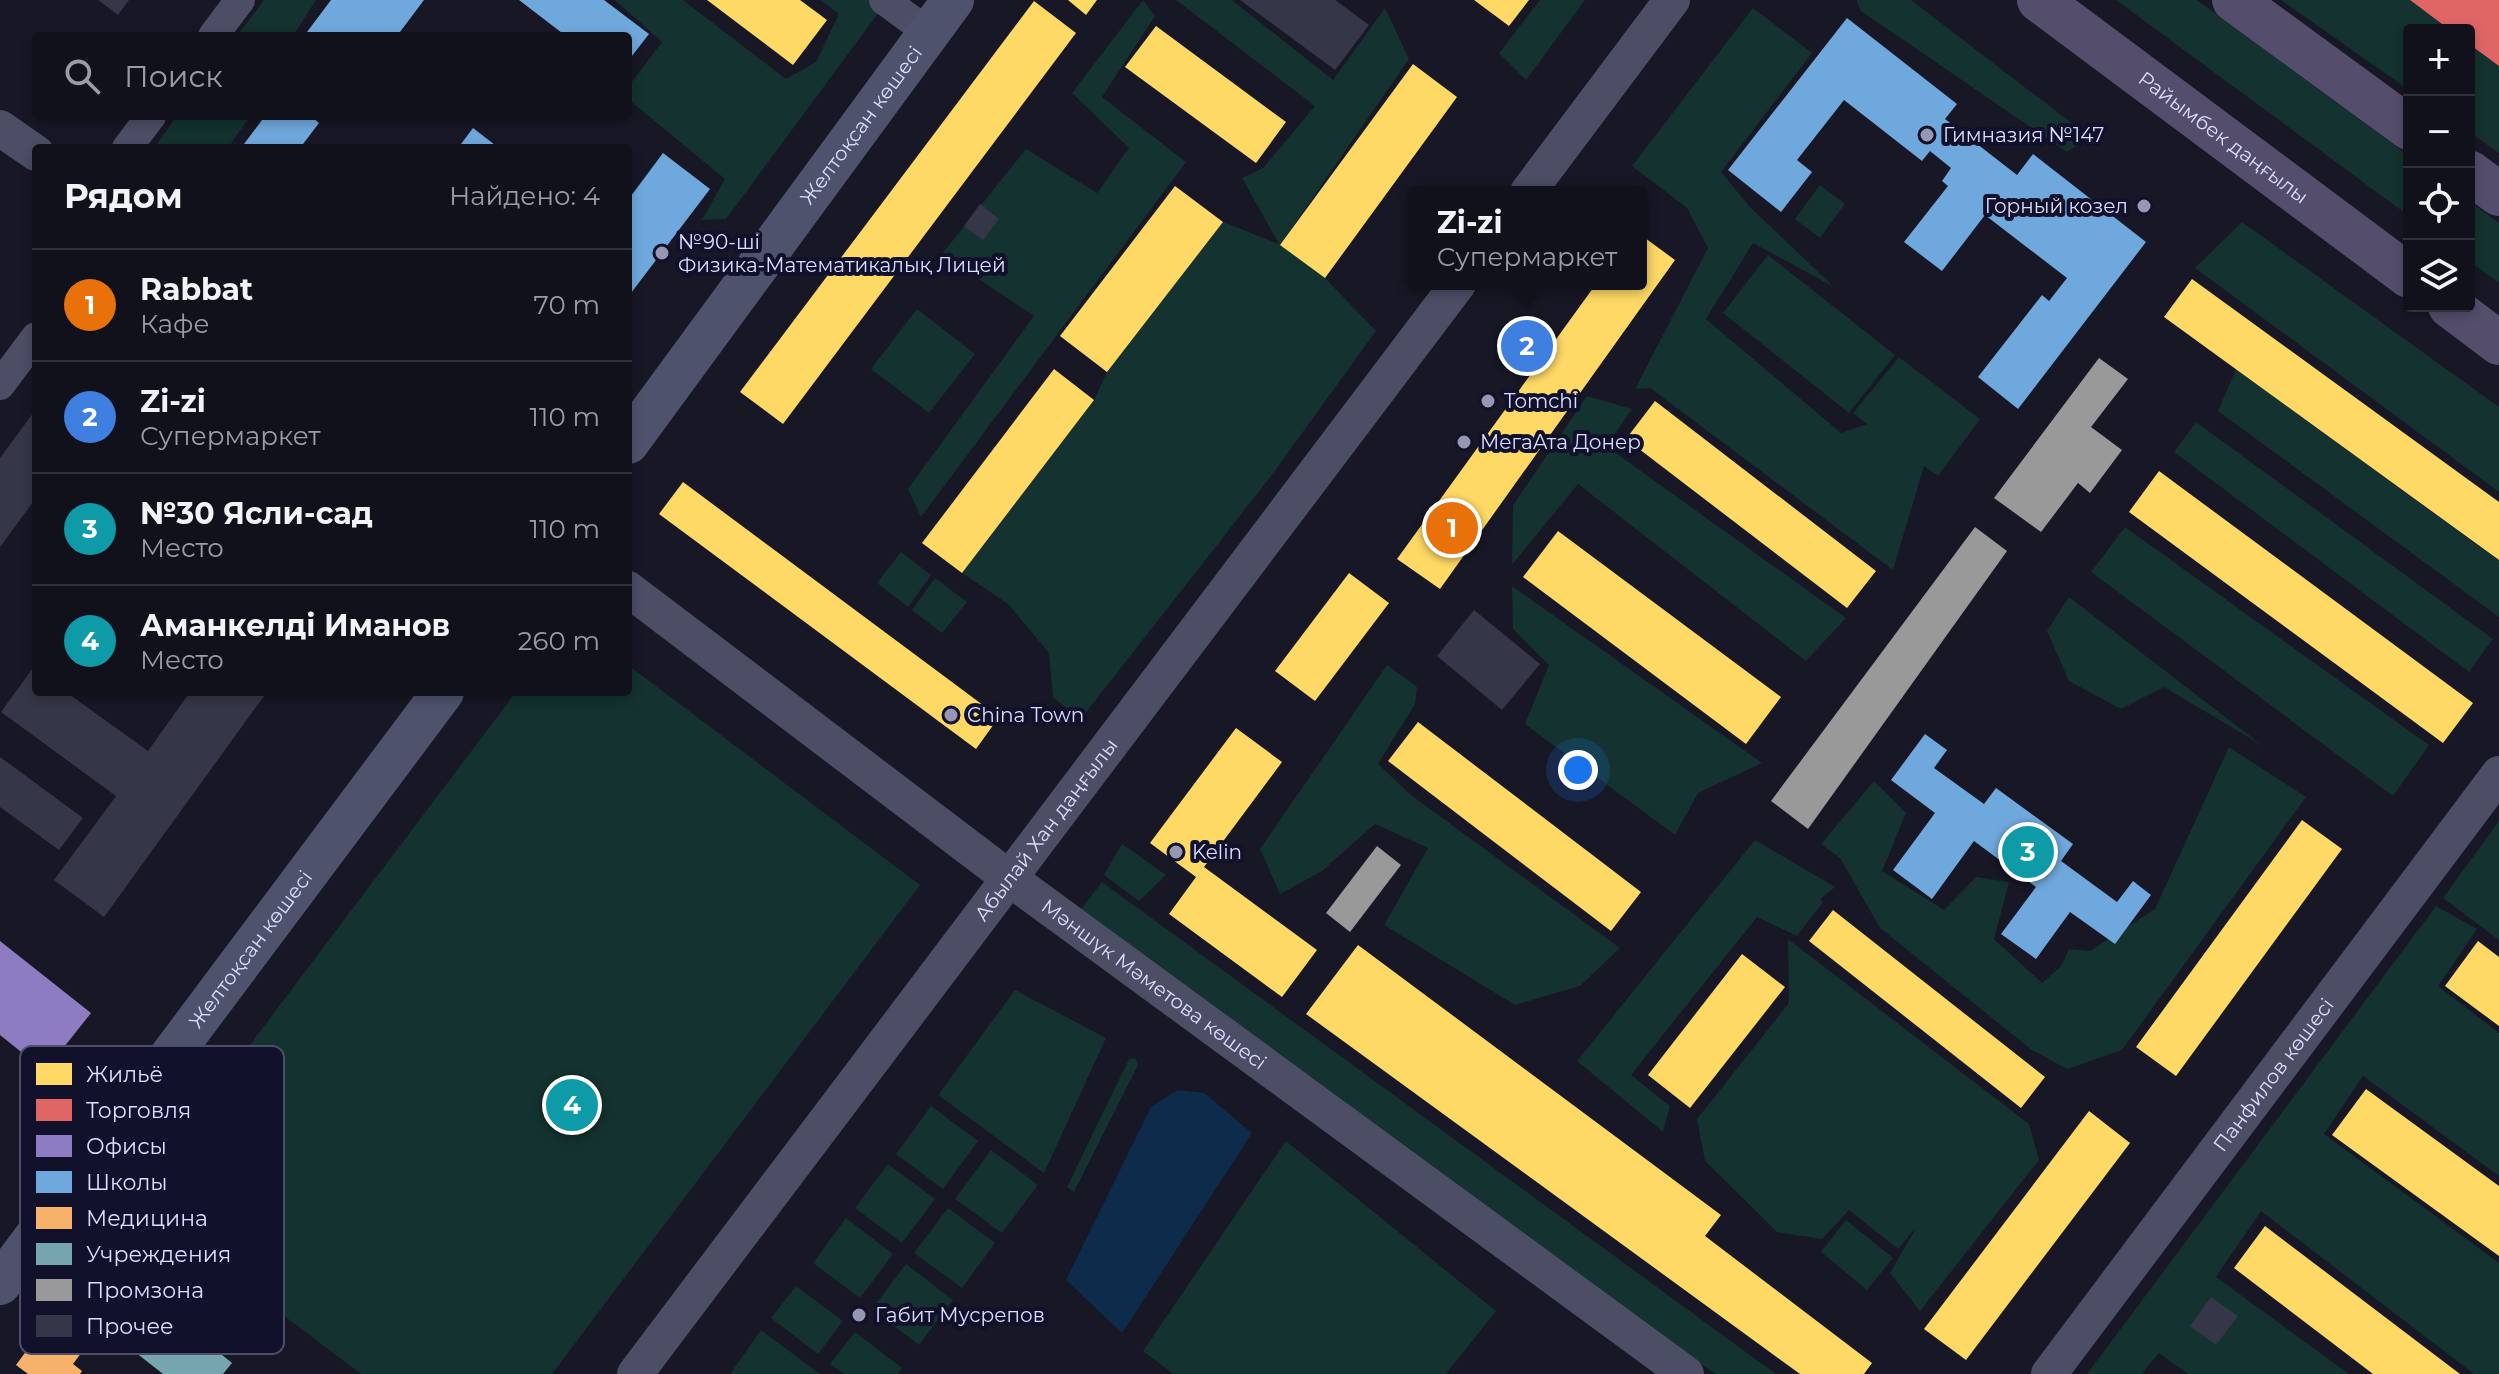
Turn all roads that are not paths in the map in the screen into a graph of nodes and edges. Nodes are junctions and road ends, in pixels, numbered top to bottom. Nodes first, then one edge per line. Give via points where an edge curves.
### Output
1 (240, 0) edge
2 (884, 0) edge
3 (953, 0) edge
4 (1672, 0) edge
5 (2039, 0) edge
6 (2234, 0) edge
7 (216, 32) edge
8 (929, 33) junction
9 (148, 120) edge
10 (2403, 124) edge
11 (0, 128) edge
12 (130, 144) edge
13 (32, 150) edge
14 (2475, 176) edge
15 (1532, 186) edge
16 (2499, 194) edge
17 (2403, 272) edge
18 (1453, 290) edge
19 (2458, 312) edge
20 (32, 342) edge
21 (2499, 343) edge
22 (0, 385) edge
23 (632, 438) edge
24 (632, 592) edge
25 (440, 696) edge
26 (2499, 774) edge
27 (1009, 878) junction
28 (178, 1046) edge
29 (20, 1257) edge
30 (0, 1284) edge
31 (635, 1374) edge
32 (1686, 1374) edge
33 (2049, 1374) edge

1 - 7 street
2 - 8 street
3 - 8 main road, Желтоқсан көшесі
4 - 15 street
5 - 17 main road, Райымбек даңғылы
6 - 10 main road
8 - 23 main road, Желтоқсан көшесі
9 - 12 street
11 - 13 street
14 - 16 main road
18 - 27 street, Абылай Хан даңғылы
19 - 21 main road
20 - 22 street
24 - 27 street, Мәншүк Мәметова көшесі
25 - 28 main road, Желтоқсан көшесі
26 - 33 street, Панфилов көшесі
27 - 31 street, Абылай Хан даңғылы
27 - 32 street, Мәншүк Мәметова көшесі
29 - 30 main road, Желтоқсан көшесі

